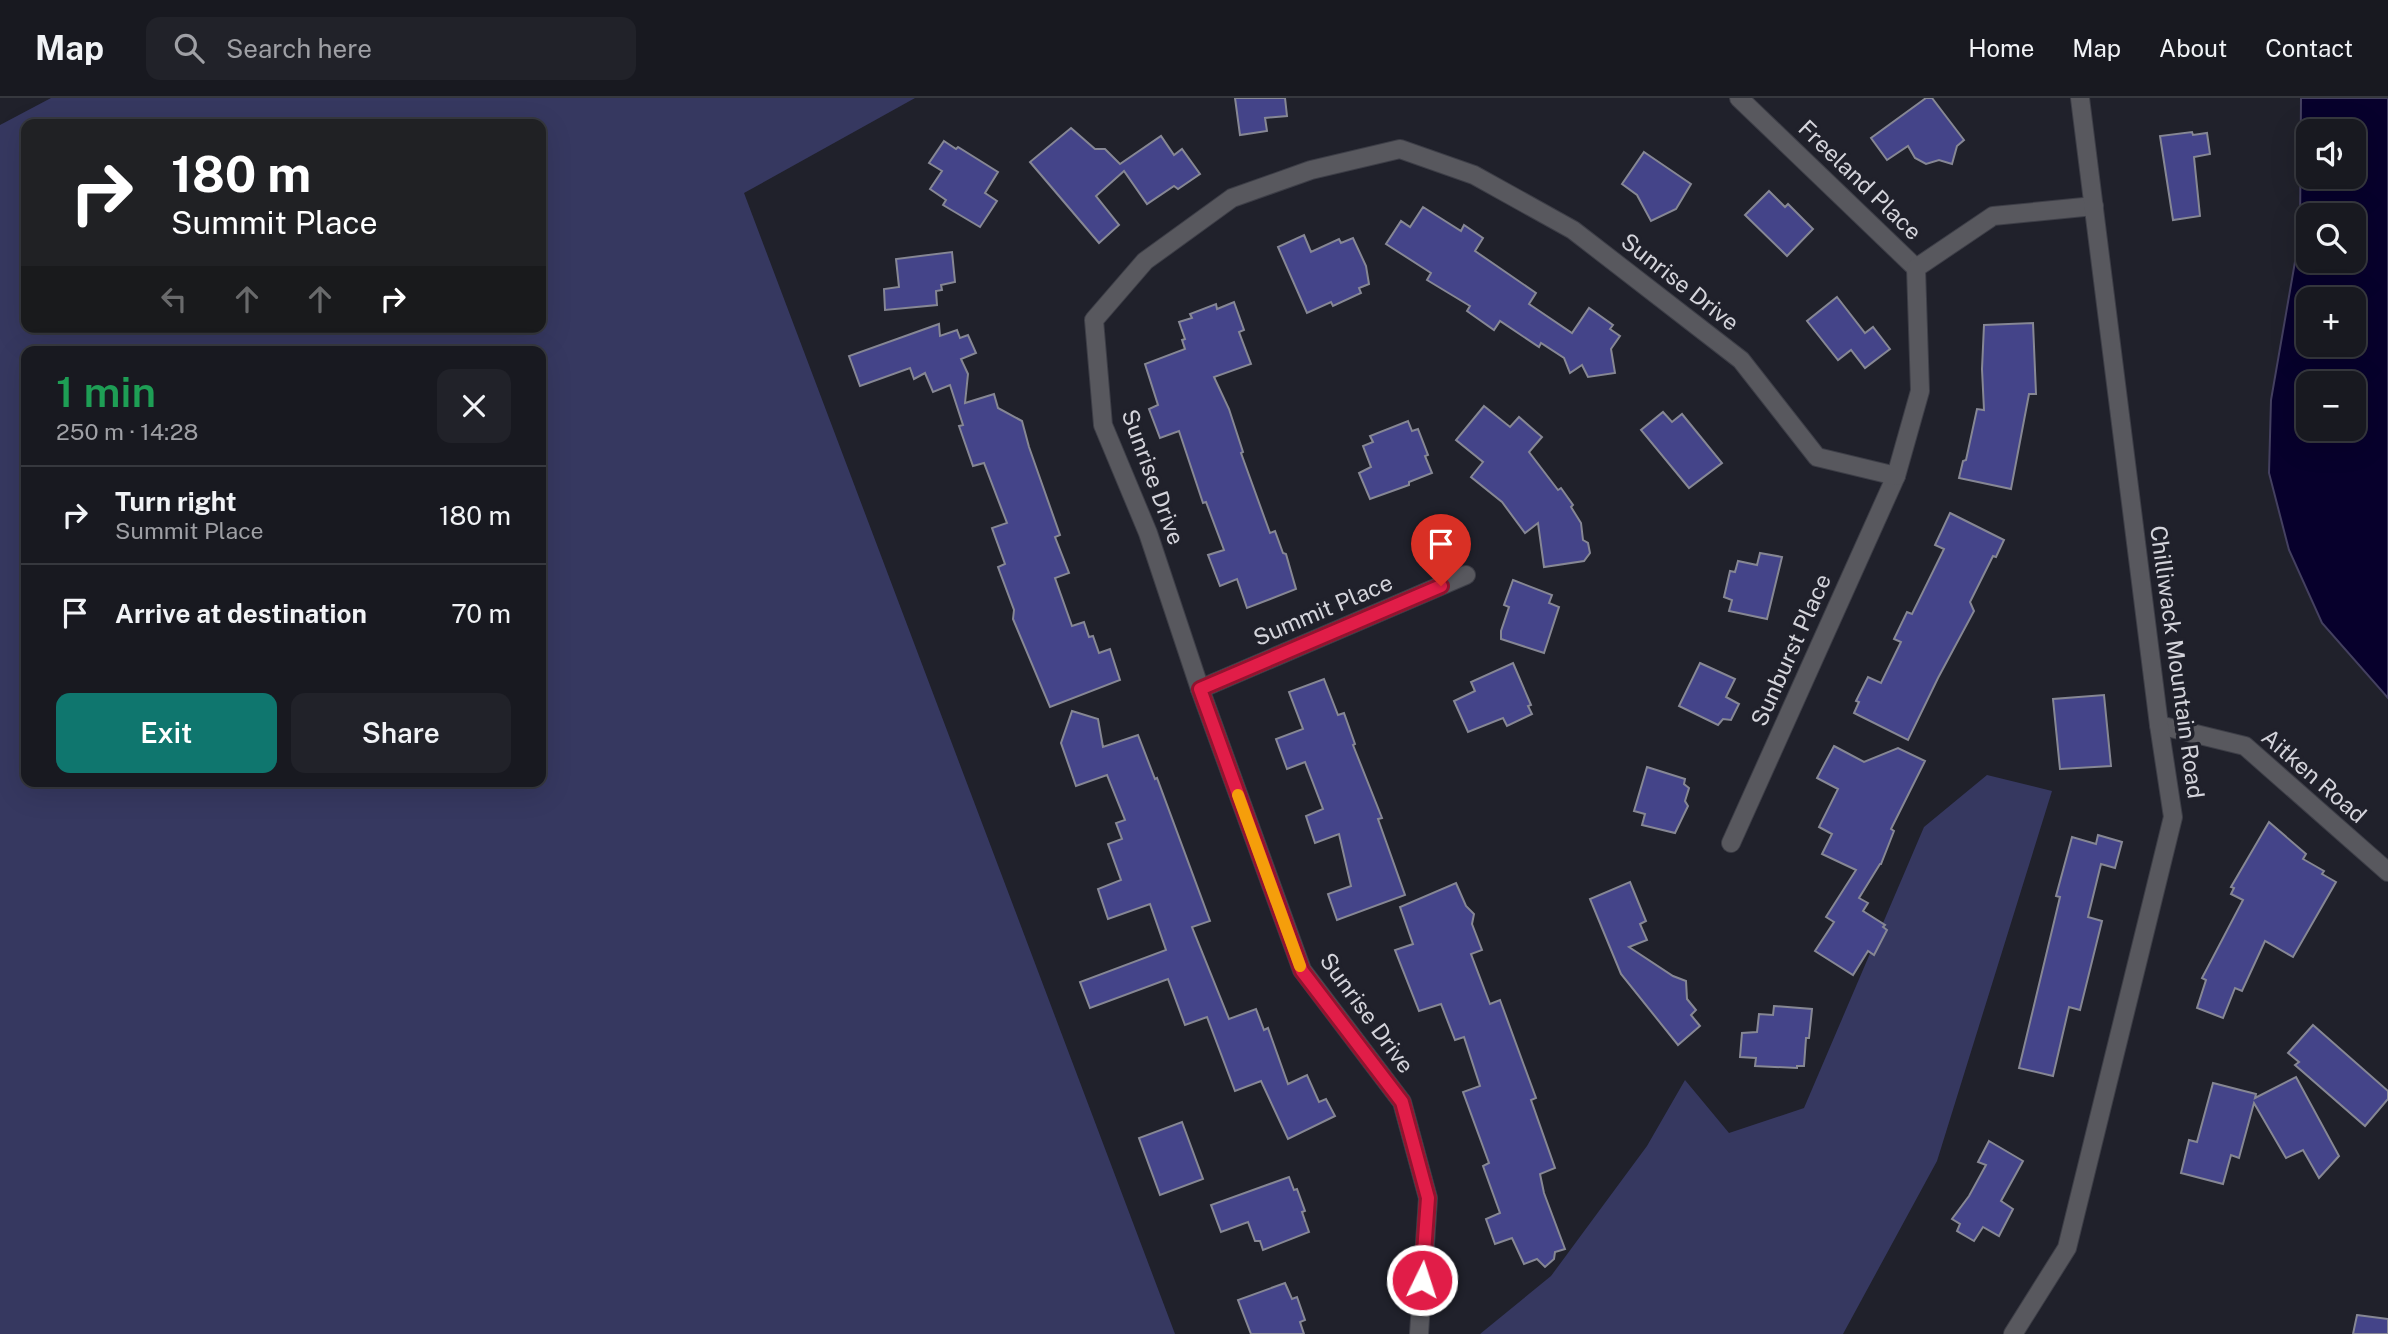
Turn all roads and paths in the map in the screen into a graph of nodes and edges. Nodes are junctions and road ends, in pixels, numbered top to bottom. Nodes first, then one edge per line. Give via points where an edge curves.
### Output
1 (1739, 98) edge
2 (2080, 98) edge
3 (2094, 206) junction
4 (1916, 268) junction
5 (1896, 477) junction
6 (1466, 575) dead end
7 (1200, 689) junction
8 (2159, 725) junction
9 (1731, 843) dead end
10 (2388, 872) edge
11 (1419, 1334) edge
12 (2014, 1334) edge

1 - 4 street, Freeland Place
2 - 3 street, Chilliwack Mountain Road
3 - 4 street via 1993,216
3 - 8 street, Chilliwack Mountain Road
4 - 5 street via 1920,391
5 - 7 street, Sunrise Drive via 1817,457 1741,360 1573,230 1474,175 1400,149 1311,170 1232,198 1145,261 1094,320 1103,425 1148,533
5 - 9 street, Sunburst Place
6 - 7 street, Summit Place
7 - 11 street, Sunrise Drive via 1302,971 1402,1102 1428,1198
8 - 10 street, Aitken Road via 2245,746
8 - 12 street, Chilliwack Mountain Road via 2173,817 2067,1248

